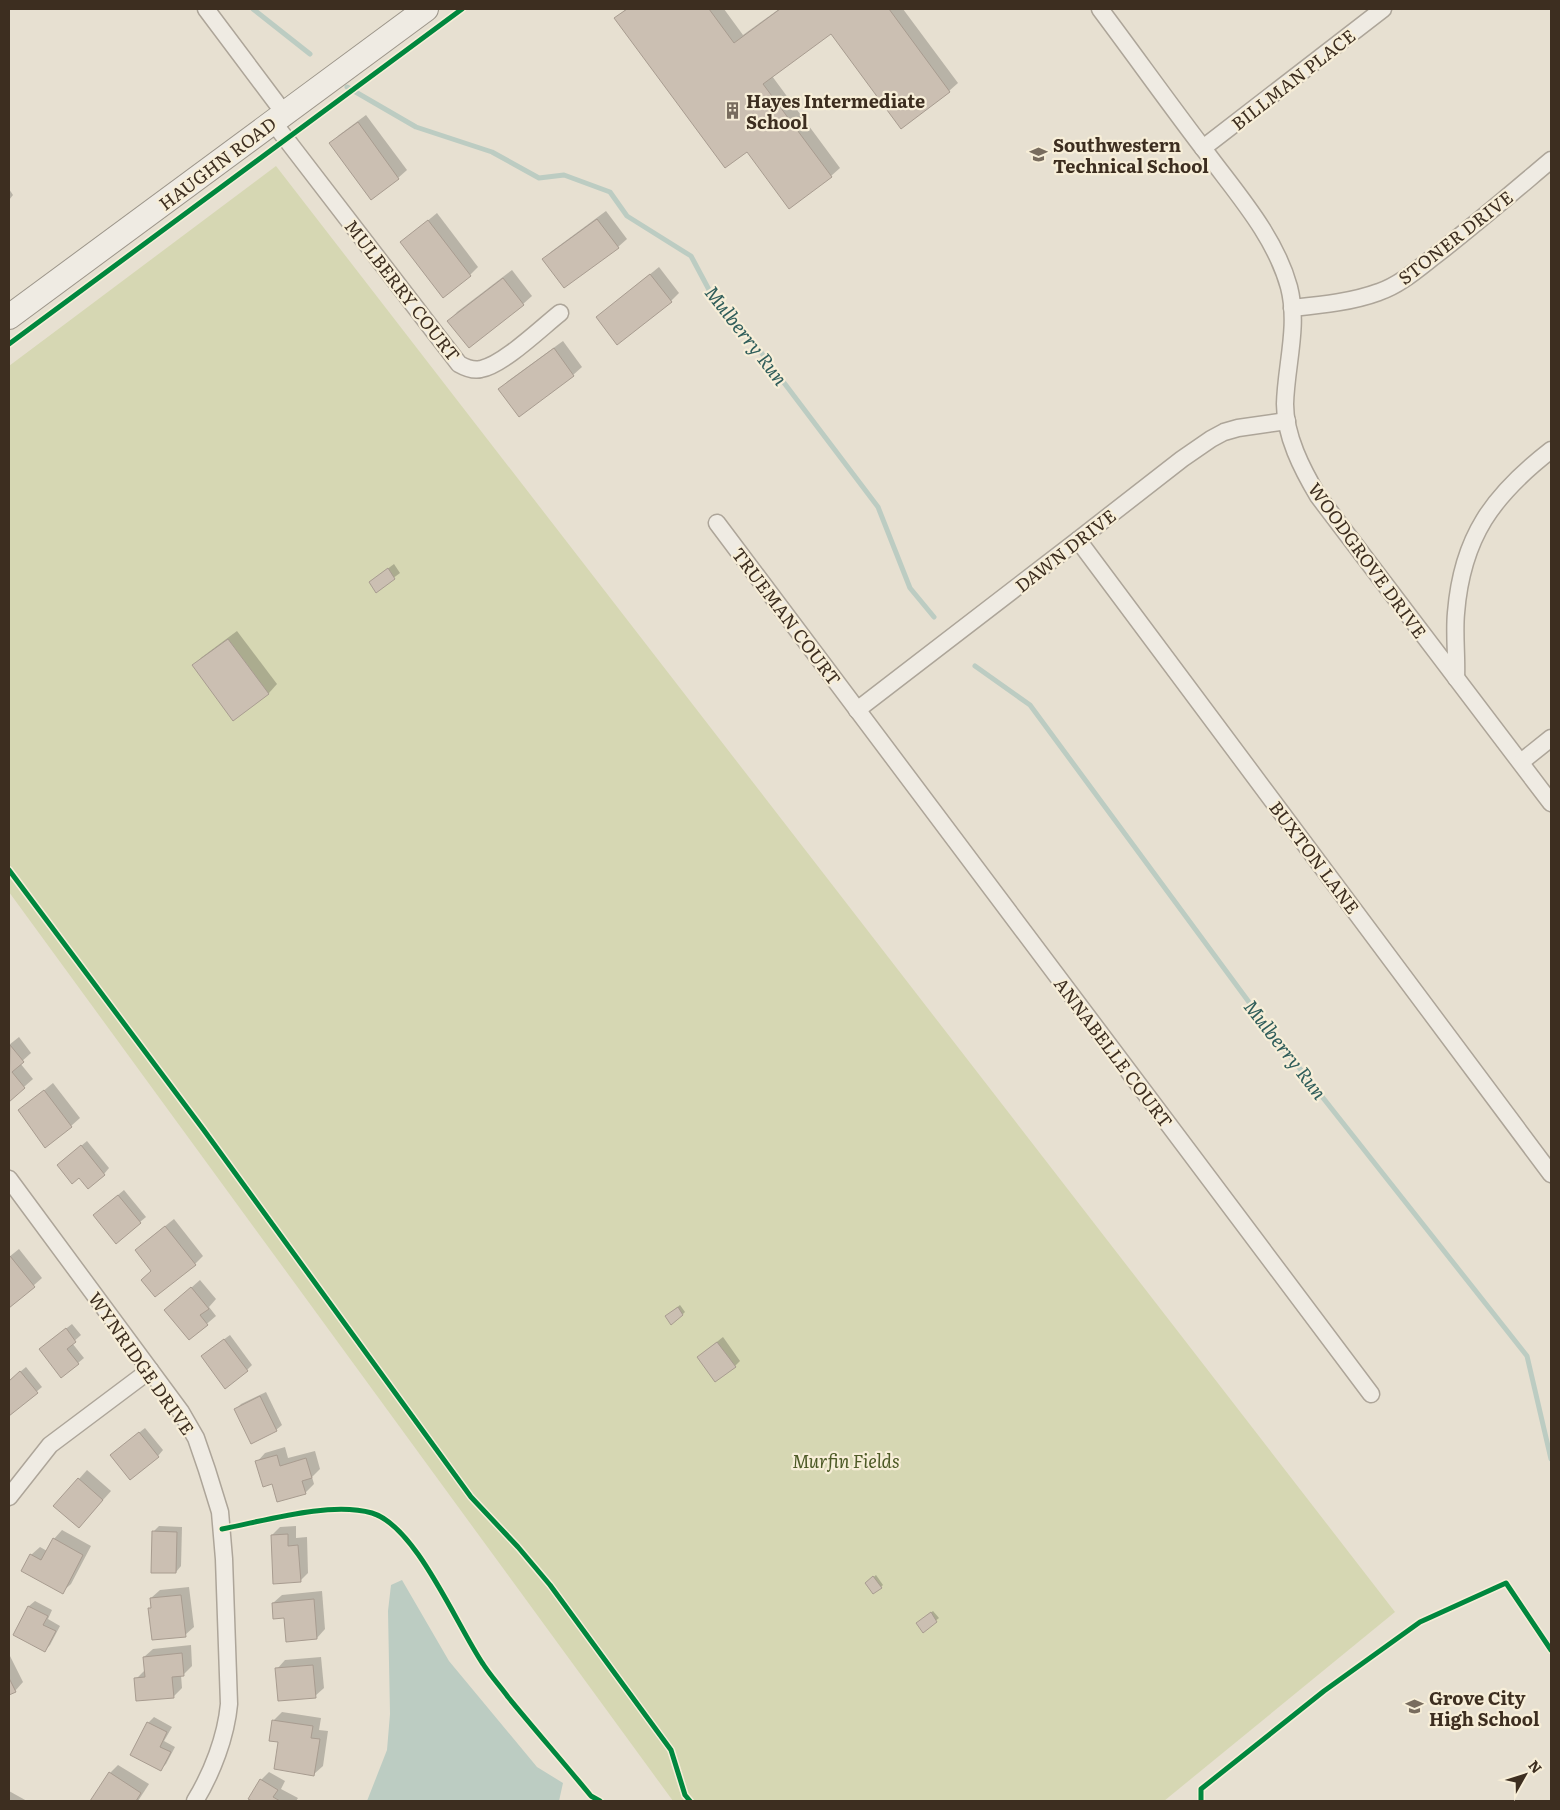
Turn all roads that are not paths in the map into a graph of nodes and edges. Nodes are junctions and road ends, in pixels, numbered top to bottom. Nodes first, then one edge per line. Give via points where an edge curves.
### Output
1 (206, 9) edge
2 (426, 9) edge
3 (1100, 9) edge
4 (1383, 9) edge
5 (278, 117) junction
6 (1203, 148) junction
7 (1551, 160) edge
8 (1292, 308) junction
9 (560, 313) dead end
10 (9, 317) edge
11 (1288, 421) junction
12 (1551, 450) edge
13 (718, 523) dead end
14 (1078, 540) junction
15 (1456, 678) junction
16 (857, 710) junction
17 (1551, 738) edge
18 (1521, 762) junction
19 (1551, 803) edge
20 (1551, 1174) edge
21 (9, 1179) edge
22 (150, 1370) junction
23 (1371, 1394) dead end
24 (9, 1497) edge
25 (195, 1801) edge

1 - 5 street, MULBERRY COURT
2 - 5 street, HAUGHN ROAD
3 - 6 street, WOODGROVE DRIVE
4 - 6 street, BILLMAN PLACE
5 - 9 street, MULBERRY COURT via 459,364 481,369 496,363
5 - 10 street, HAUGHN ROAD
6 - 8 street, WOODGROVE DRIVE via 1276,253 1289,287
7 - 8 street, STONER DRIVE via 1453,242 1393,285 1363,296
8 - 11 street, WOODGROVE DRIVE via 1293,336 1285,405
11 - 14 street, DAWN DRIVE via 1238,428 1212,438
11 - 15 street, WOODGROVE DRIVE via 1299,458 1318,496
12 - 15 street via 1506,489 1479,527 1470,546 1456,615
13 - 16 street, TRUEMAN COURT
14 - 16 street, DAWN DRIVE
14 - 20 street, BUXTON LANE
15 - 18 street, WOODGROVE DRIVE
16 - 23 street, ANNABELLE COURT
17 - 18 street
18 - 19 street, WOODGROVE DRIVE
21 - 22 street, WYNRIDGE DRIVE
22 - 24 street via 50,1445
22 - 25 street, WYNRIDGE DRIVE via 196,1438 220,1512 222,1529 228,1716 206,1782

